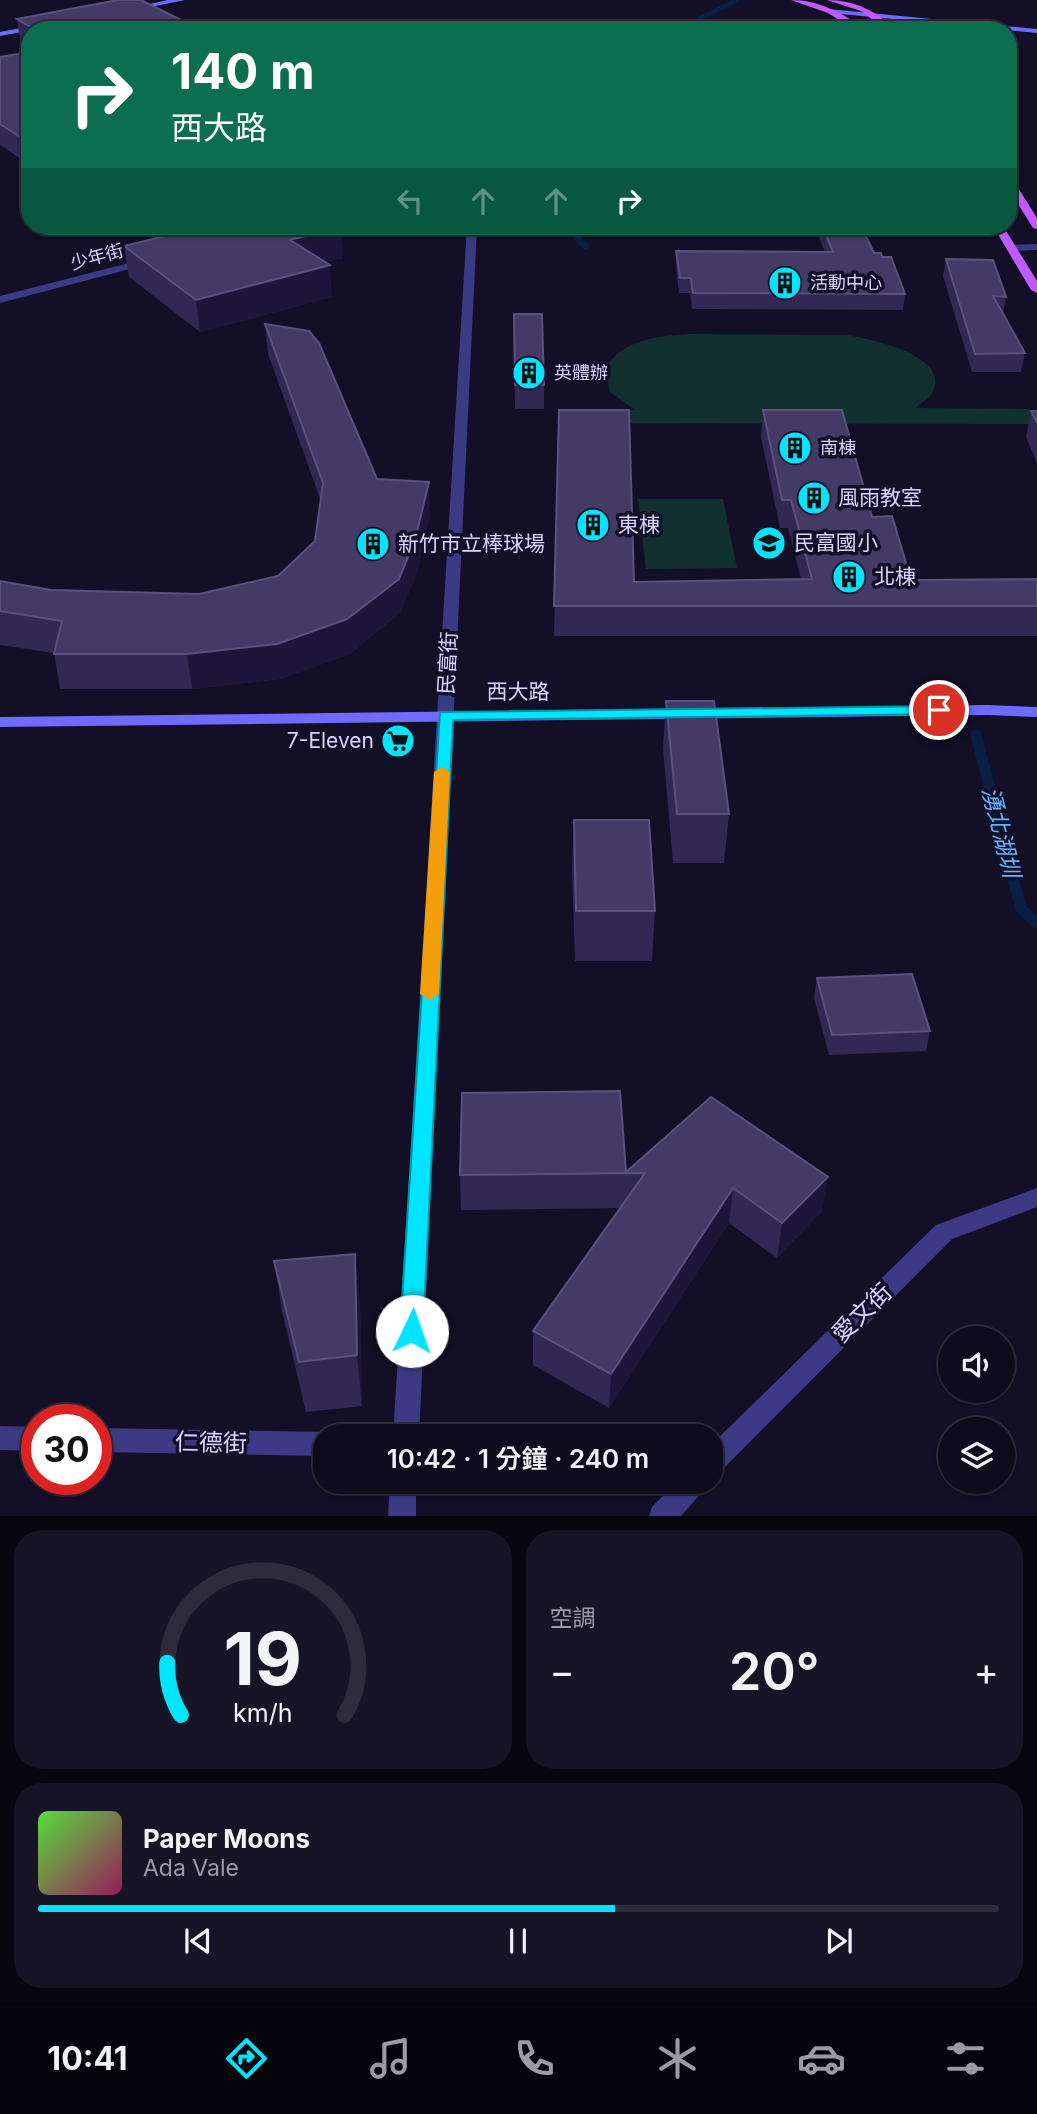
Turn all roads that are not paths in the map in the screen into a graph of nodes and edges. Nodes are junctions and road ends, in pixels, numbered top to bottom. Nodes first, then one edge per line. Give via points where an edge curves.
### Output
1 (126, 0) edge
2 (181, 0) edge
3 (795, 0) edge
4 (831, 0) edge
5 (142, 7) junction
6 (831, 11) junction
7 (867, 11) junction
8 (118, 12) edge
9 (153, 13) edge
10 (847, 21) edge
11 (880, 21) edge
12 (948, 21) edge
13 (1009, 21) edge
14 (1017, 22) edge
15 (1037, 23) edge
16 (21, 30) edge
17 (1017, 30) edge
18 (1037, 32) edge
19 (0, 34) edge
20 (1017, 194) edge
21 (1037, 226) edge
22 (472, 235) edge
23 (1003, 235) edge
24 (1037, 247) edge
25 (1011, 248) junction
26 (162, 258) edge
27 (1037, 290) edge
28 (0, 300) edge
29 (1037, 712) edge
30 (445, 715) junction
31 (0, 722) edge
32 (1037, 1197) edge
33 (407, 1424) edge
34 (0, 1438) edge
35 (21, 1439) edge
36 (112, 1440) edge
37 (313, 1444) edge
38 (723, 1451) edge
39 (402, 1494) edge
40 (683, 1494) edge
41 (401, 1516) edge
42 (662, 1516) edge

1 - 5 street
2 - 5 street
3 - 6 main road
4 - 7 main road
5 - 8 street
5 - 9 street
6 - 7 street
6 - 10 main road
7 - 11 main road
7 - 12 street
7 - 13 street
14 - 15 street
16 - 19 street
17 - 18 street
20 - 21 main road
22 - 30 street, 民富街
23 - 25 main road
24 - 25 street
25 - 27 main road
26 - 28 street, 少年街
29 - 30 street, 西大路
30 - 31 street, 西大路
30 - 33 street, 民富街
32 - 38 street, 愛文街 via 944,1232
34 - 35 street
36 - 37 street, 仁德街
39 - 41 street
40 - 42 street

